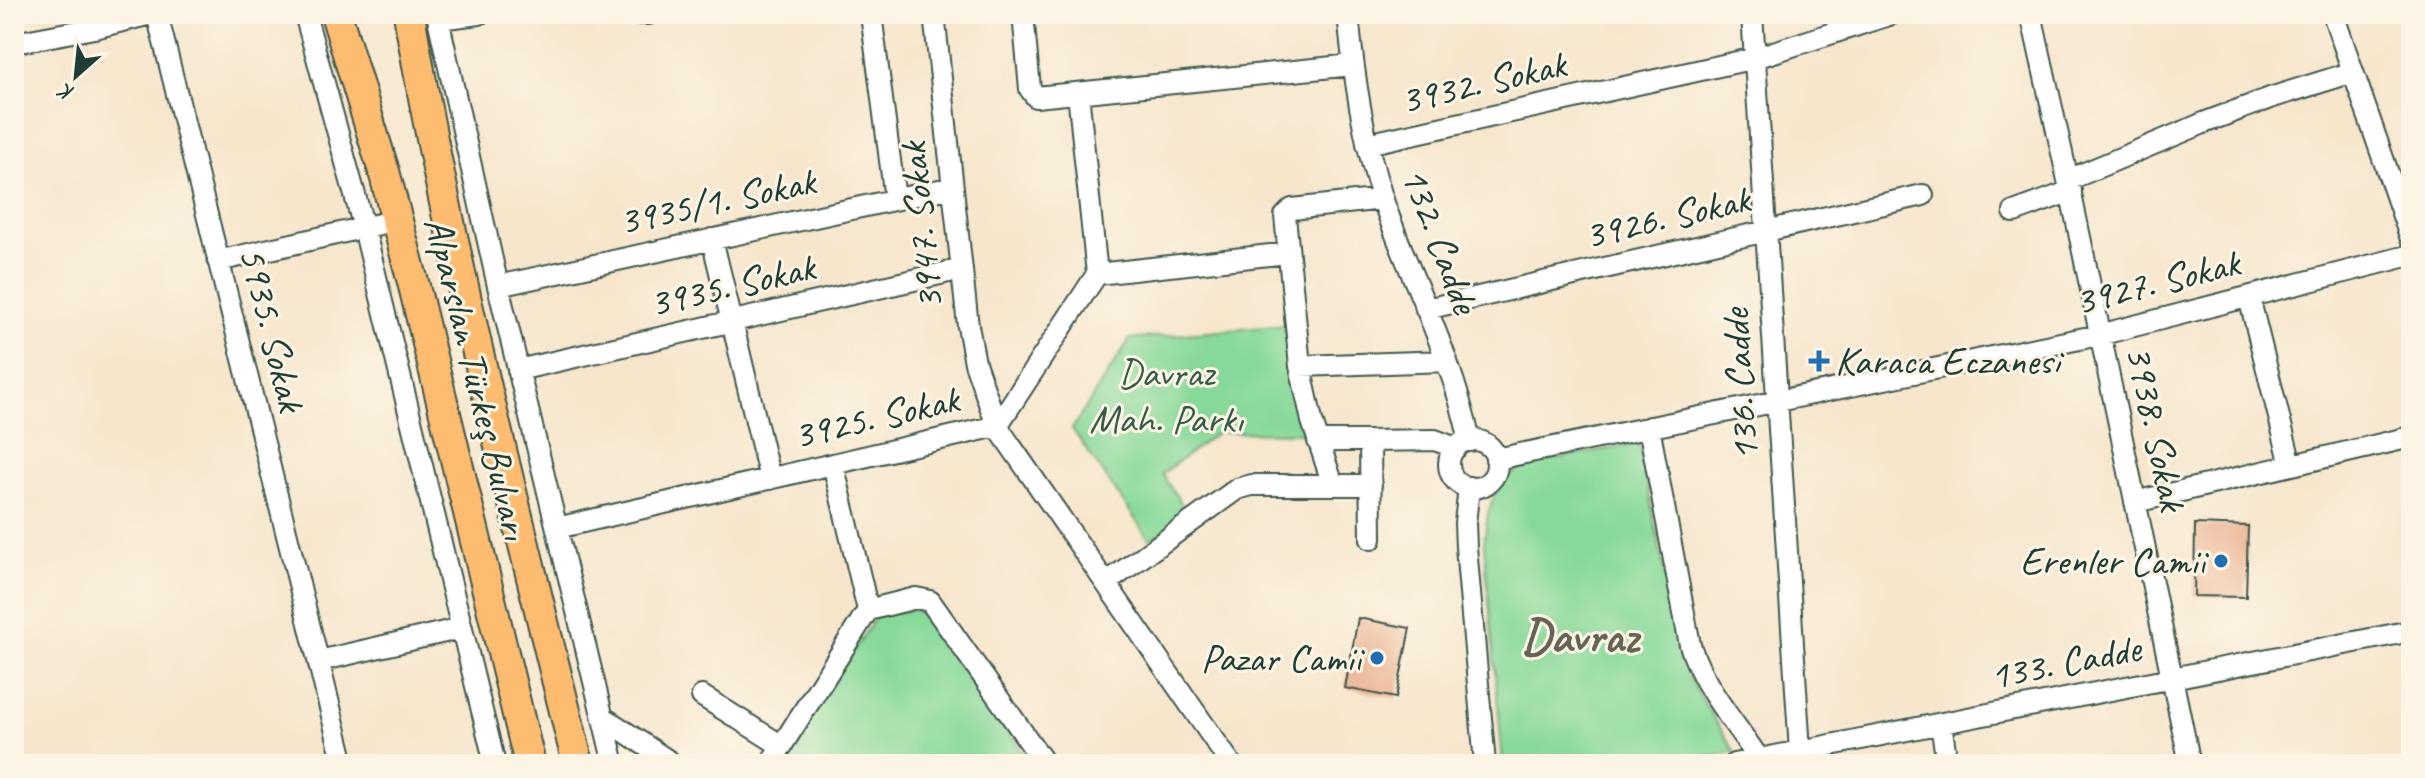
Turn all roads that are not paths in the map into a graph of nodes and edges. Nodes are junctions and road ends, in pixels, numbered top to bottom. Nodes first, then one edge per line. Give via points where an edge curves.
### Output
1 (151, 14) edge
2 (157, 14) edge
3 (305, 14) edge
4 (336, 14) edge
5 (479, 14) edge
6 (629, 14) edge
7 (648, 14) edge
8 (871, 14) edge
9 (934, 14) edge
10 (1023, 14) edge
11 (1348, 14) edge
12 (1752, 14) edge
13 (1892, 14) edge
14 (2031, 14) edge
15 (2333, 14) edge
16 (428, 16) edge
17 (14, 43) edge
18 (1755, 58) junction
19 (1353, 65) junction
20 (2353, 72) junction
21 (1078, 93) junction
22 (1367, 144) junction
23 (2070, 186) junction
24 (953, 187) junction
25 (1923, 195) dead end
26 (895, 199) junction
27 (1383, 199) junction
28 (2014, 212) dead end
29 (397, 220) junction
30 (364, 228) junction
31 (1766, 231) junction
32 (712, 239) junction
33 (2411, 239) edge
34 (1288, 253) junction
35 (2411, 255) edge
36 (218, 261) junction
37 (962, 269) junction
38 (1097, 274) junction
39 (498, 286) junction
40 (2249, 297) junction
41 (1426, 309) junction
42 (732, 322) junction
43 (2099, 335) junction
44 (1447, 361) junction
45 (1300, 366) junction
46 (518, 370) junction
47 (1777, 401) junction
48 (997, 426) junction
49 (1649, 427) junction
50 (2411, 437) edge
51 (1318, 441) junction
52 (1370, 441) junction
53 (1463, 444) junction
54 (1496, 459) junction
55 (833, 464) junction
56 (2291, 465) junction
57 (770, 479) junction
58 (1333, 485) junction
59 (1371, 485) junction
60 (1469, 487) junction
61 (2135, 502) junction
62 (557, 528) junction
63 (1371, 539) dead end
64 (1106, 583) junction
65 (868, 610) junction
66 (462, 628) junction
67 (2411, 631) edge
68 (319, 661) junction
69 (2172, 678) junction
70 (702, 696) dead end
71 (603, 717) junction
72 (1941, 723) junction
73 (782, 746) junction
74 (1790, 756) edge
75 (1759, 759) junction
76 (344, 764) edge
77 (495, 764) edge
78 (530, 764) edge
79 (578, 764) edge
80 (614, 764) edge
81 (673, 764) edge
82 (770, 764) edge
83 (1045, 764) edge
84 (1231, 764) edge
85 (1485, 764) edge
86 (1734, 764) edge
87 (1947, 764) edge
88 (2190, 764) edge

1 - 17 street
2 - 36 street, 5935. Sokak
3 - 30 street
4 - 29 highway, Alparslan Türkeş Bulvarı
5 - 16 street
6 - 7 street
8 - 26 street
9 - 24 street, 3947. Sokak
10 - 21 street via 1031,93
11 - 19 street, 132. Cadde
12 - 18 street, 136. Cadde
13 - 18 street, 3932. Sokak
14 - 23 street, 3938. Sokak
15 - 20 street
16 - 39 street
16 - 79 highway, Alparslan Türkeş Bulvarı via 437,171
18 - 22 street, 3932. Sokak
18 - 31 street, 136. Cadde
19 - 21 street
19 - 22 street, 132. Cadde
20 - 23 street via 2206,122
20 - 33 street
21 - 38 street
22 - 27 street, 132. Cadde
23 - 28 street
23 - 43 street, 3938. Sokak
24 - 26 street, 3935/1. Sokak
24 - 37 street, 3947. Sokak
25 - 31 street, 3926. Sokak
26 - 32 street, 3935/1. Sokak
27 - 34 street via 1289,210
27 - 41 street, 132. Cadde
29 - 30 street
29 - 78 highway, Alparslan Türkeş Bulvarı
30 - 36 street
30 - 66 street
31 - 41 street, 3926. Sokak
31 - 47 street, 136. Cadde
32 - 39 street, 3935/1. Sokak
32 - 42 street
34 - 38 street
34 - 45 street
35 - 40 street, 3927. Sokak
36 - 68 street, 5935. Sokak
37 - 42 street, 3935. Sokak
37 - 48 street, 3947. Sokak via 975,363
38 - 48 street
39 - 46 street
40 - 43 street, 3927. Sokak
40 - 56 street
41 - 44 street, 132. Cadde
42 - 46 street, 3935. Sokak
42 - 57 street
43 - 47 street, 3927. Sokak
43 - 61 street, 3938. Sokak
44 - 45 street
44 - 53 street, 132. Cadde
45 - 51 street
46 - 62 street
47 - 49 street, 3927. Sokak
47 - 74 street, 136. Cadde
48 - 55 street, 3925. Sokak
48 - 64 street, 3925. Sokak
49 - 54 street, 3927. Sokak
49 - 75 street via 1695,660
50 - 56 street
51 - 52 street
51 - 58 street
52 - 53 street
52 - 59 street
53 - 54 street via 1485,444
53 - 60 street via 1449,461 1450,469
54 - 60 street via 1492,478 1480,487
55 - 57 street, 3925. Sokak
55 - 65 street
56 - 61 street
57 - 62 street, 3925. Sokak
58 - 59 street
58 - 64 street via 1237,489
59 - 63 street
60 - 85 street via 1466,547
61 - 69 street, 3938. Sokak
62 - 71 street
64 - 84 street, 3925. Sokak
65 - 73 street
65 - 83 street via 916,598 930,601
66 - 68 street
66 - 77 street
67 - 69 street, 133. Cadde
68 - 76 street, 5935. Sokak
69 - 72 street, 133. Cadde
69 - 88 street, 3938. Sokak
70 - 73 street
71 - 80 street
71 - 81 street
72 - 74 street, 133. Cadde
72 - 87 street
73 - 82 street
74 - 75 street, 133. Cadde
75 - 86 street, 133. Cadde

